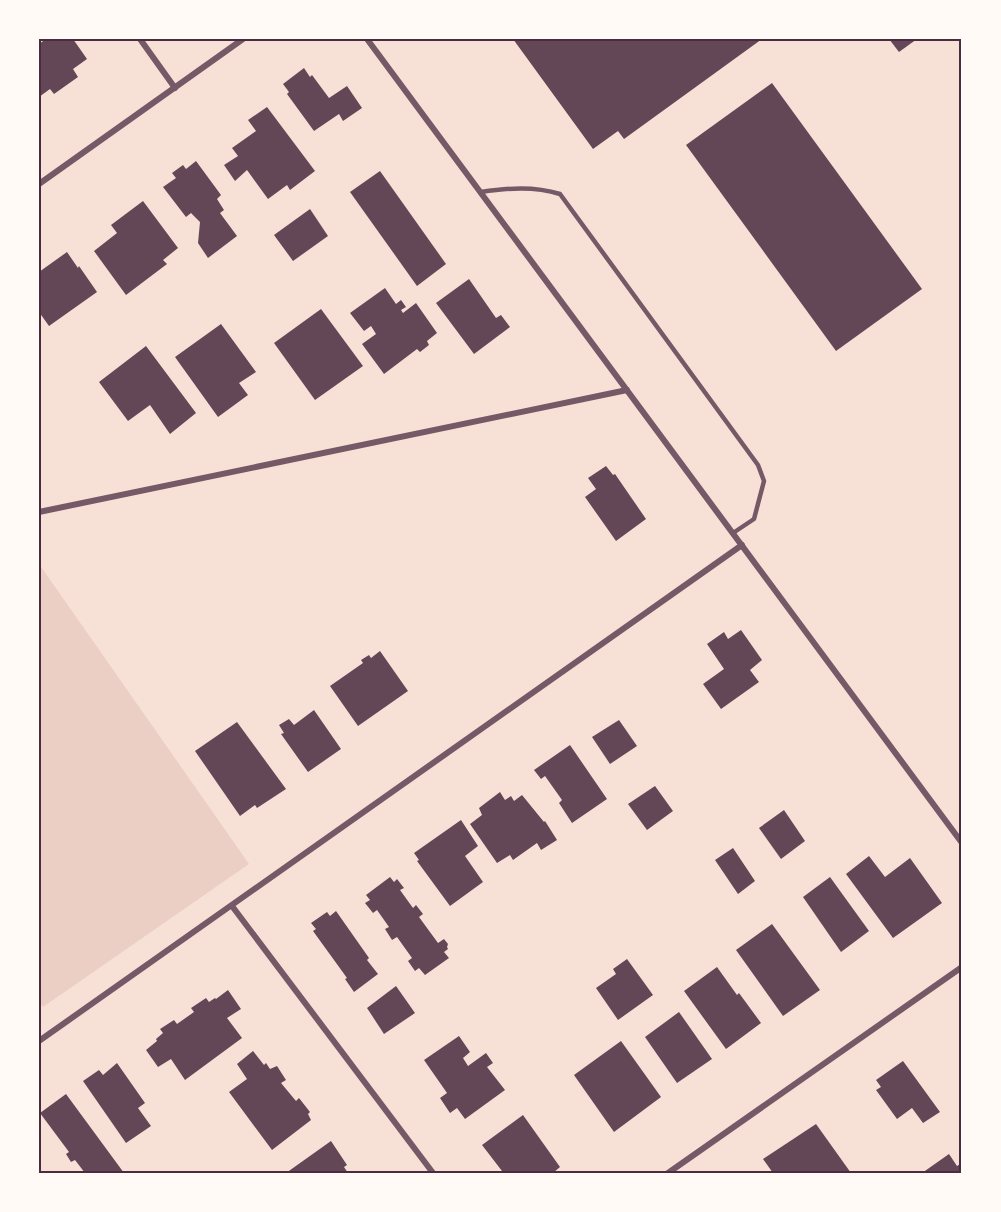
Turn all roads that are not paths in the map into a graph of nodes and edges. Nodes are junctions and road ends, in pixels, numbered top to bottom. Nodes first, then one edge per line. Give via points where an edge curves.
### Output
1 (140, 39) edge
2 (243, 39) edge
3 (367, 39) edge
4 (175, 88) junction
5 (39, 184) edge
6 (481, 192) junction
7 (627, 390) junction
8 (39, 512) edge
9 (733, 533) junction
10 (742, 545) junction
11 (962, 843) edge
12 (232, 906) junction
13 (962, 967) edge
14 (39, 1041) edge
15 (433, 1173) edge
16 (668, 1173) edge

1 - 4 street
2 - 4 street
3 - 6 street
4 - 5 street
6 - 7 street
6 - 9 lane via 508,188 561,194 758,465 764,481 754,519
7 - 8 street
7 - 9 street
9 - 10 street
10 - 11 street
10 - 12 street
12 - 14 street
12 - 15 street
13 - 16 street

